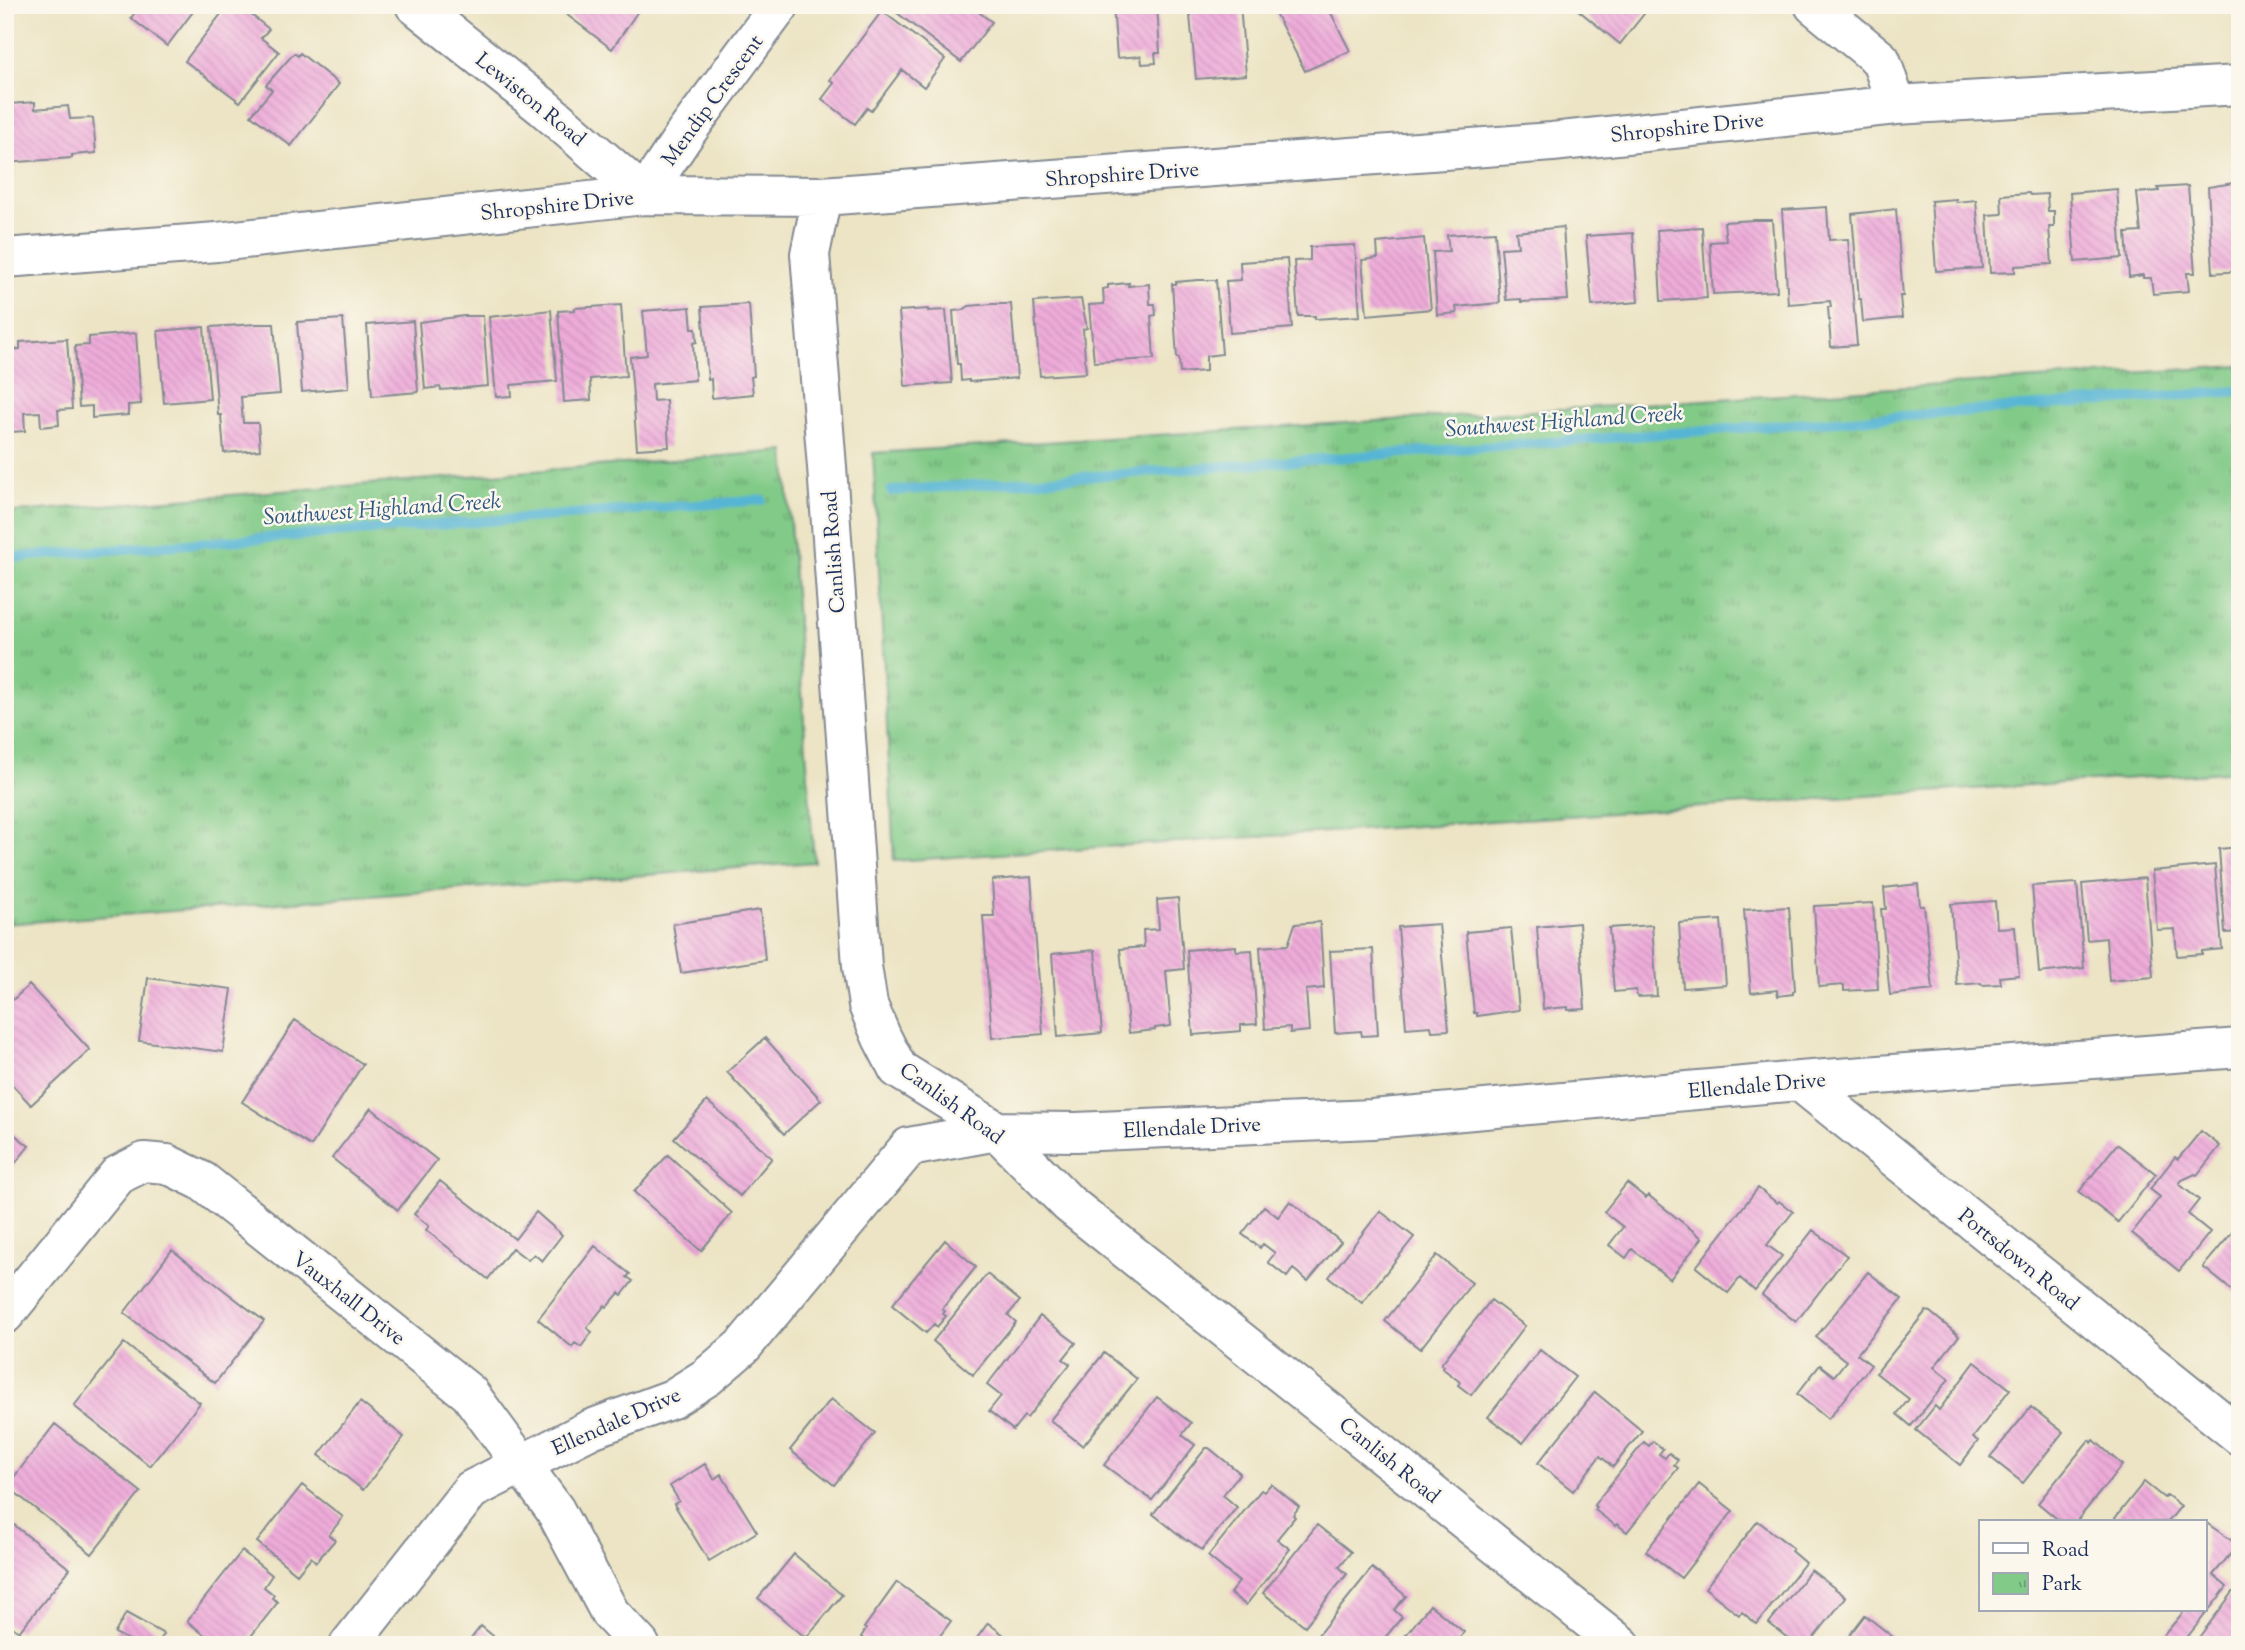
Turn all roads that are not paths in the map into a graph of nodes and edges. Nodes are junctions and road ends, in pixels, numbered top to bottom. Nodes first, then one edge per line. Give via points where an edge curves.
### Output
1 (415, 5) edge
2 (780, 5) edge
3 (1814, 5) edge
4 (2240, 85) edge
5 (1896, 105) junction
6 (644, 195) junction
7 (822, 196) junction
8 (5, 258) edge
9 (2240, 1048) edge
10 (1798, 1081) junction
11 (997, 1131) junction
12 (5, 1314) edge
13 (2240, 1436) edge
14 (521, 1464) junction
15 (349, 1645) edge
16 (640, 1645) edge
17 (1621, 1645) edge

1 - 6 street, Lewiston Road
2 - 6 street, Mendip Crescent
3 - 5 street via 1881,60
4 - 5 street, Shropshire Drive
5 - 7 street, Shropshire Drive via 1552,142
6 - 7 street, Shropshire Drive
6 - 8 street, Shropshire Drive via 217,242
7 - 11 street, Canlish Road via 810,254 868,1005 898,1069
9 - 10 street, Ellendale Drive
10 - 11 street, Ellendale Drive via 1372,1119 1076,1132
10 - 13 street, Portsdown Road
11 - 14 street, Ellendale Drive via 909,1147 743,1346 707,1377 672,1399 592,1429
11 - 17 street, Canlish Road via 1069,1204
12 - 14 street, Vauxhall Drive via 118,1175 144,1162 167,1164 202,1181 469,1393
14 - 15 street, Ellendale Drive via 471,1490
14 - 16 street, Vauxhall Drive via 555,1510 610,1612

